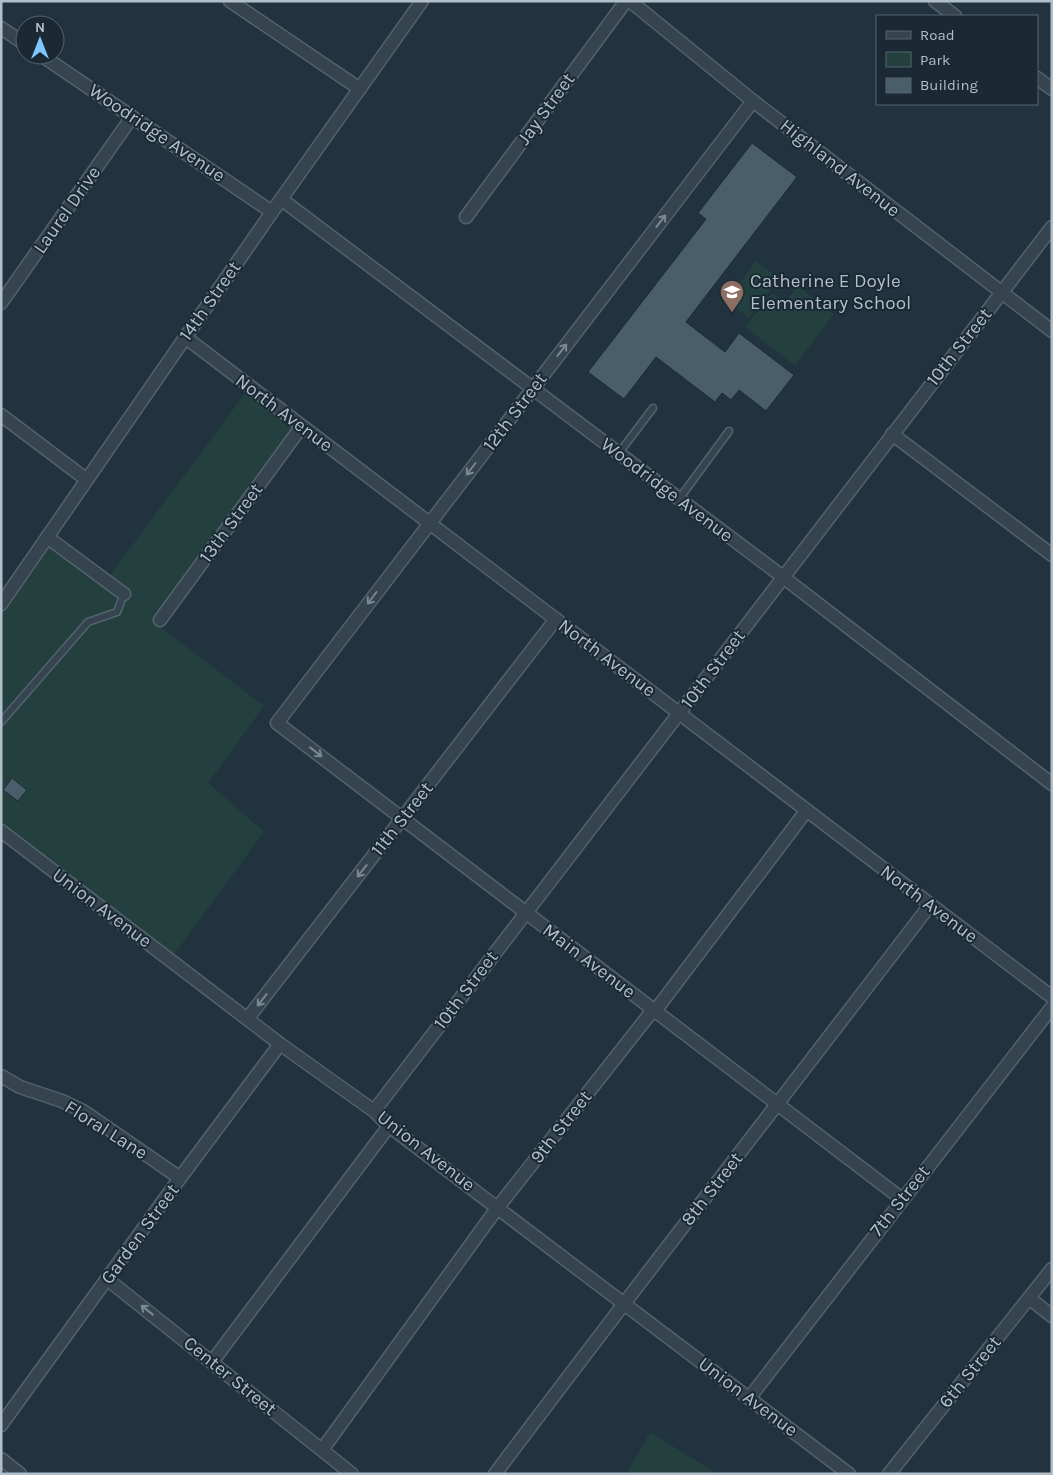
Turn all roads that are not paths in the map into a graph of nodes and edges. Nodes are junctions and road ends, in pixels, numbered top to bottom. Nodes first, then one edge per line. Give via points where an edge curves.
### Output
1 (230, 1) edge
2 (422, 1) edge
3 (626, 1) edge
4 (630, 1) edge
5 (935, 1) edge
6 (954, 15) edge
7 (1, 28) edge
8 (15, 37) edge
9 (56, 65) edge
10 (1038, 79) edge
11 (360, 89) junction
12 (1052, 89) edge
13 (753, 101) junction
14 (132, 117) junction
15 (281, 199) junction
16 (272, 212) junction
17 (466, 217) dead end
18 (1052, 227) edge
19 (1002, 292) junction
20 (1, 303) edge
21 (1052, 331) edge
22 (185, 337) junction
23 (533, 388) junction
24 (653, 408) dead end
25 (1, 415) edge
26 (302, 426) junction
27 (729, 431) dead end
28 (892, 434) junction
29 (619, 453) junction
30 (87, 480) junction
31 (679, 499) junction
32 (430, 523) junction
33 (47, 537) junction
34 (1052, 555) edge
35 (783, 577) junction
36 (124, 594) joint
37 (1, 604) edge
38 (556, 619) junction
39 (160, 620) dead end
40 (679, 712) junction
41 (1, 722) edge
42 (278, 723) joint
43 (1052, 784) edge
44 (807, 810) junction
45 (402, 818) junction
46 (1, 831) edge
47 (930, 905) junction
48 (525, 913) junction
49 (1052, 997) edge
50 (1052, 1007) edge
51 (655, 1011) junction
52 (248, 1018) junction
53 (280, 1044) junction
54 (1, 1076) edge
55 (778, 1104) junction
56 (374, 1111) junction
57 (389, 1126) junction
58 (180, 1178) junction
59 (902, 1199) junction
60 (498, 1206) junction
61 (1052, 1269) edge
62 (107, 1279) junction
63 (1029, 1298) junction
64 (623, 1303) junction
65 (1052, 1316) edge
66 (212, 1362) junction
67 (750, 1397) junction
68 (1, 1425) edge
69 (322, 1450) junction
70 (1, 1459) edge
71 (20, 1474) edge
72 (352, 1474) edge
73 (495, 1474) edge
74 (849, 1474) edge
75 (888, 1474) edge

1 - 11 street
2 - 11 street, 14th Street
3 - 17 street, Jay Street
4 - 13 street, Highland Avenue
5 - 6 street
7 - 8 street
9 - 14 street, Woodridge Avenue
10 - 12 street
11 - 15 street, 14th Street
13 - 19 street, Highland Avenue
23 -> 13 street, 12th Street
14 - 16 street, Woodridge Avenue
14 - 20 street, Laurel Drive
15 - 16 street, 14th Street
15 - 23 street, Woodridge Avenue
16 - 22 street, 14th Street
18 - 19 street, 10th Street
19 - 21 street, Highland Avenue
19 - 28 street, 10th Street
22 - 26 street, North Avenue
22 - 30 street, 14th Street
23 - 29 street, Woodridge Avenue
23 -> 32 street, 12th Street
24 - 29 lane
25 - 30 street
26 - 32 street, North Avenue
26 - 39 street, 13th Street
27 - 31 lane
28 - 34 street
28 - 35 street, 10th Street
29 - 31 street, Woodridge Avenue
30 - 33 street, 14th Street
31 - 35 street, Woodridge Avenue
32 - 38 street, North Avenue
32 -> 42 street, 12th Street
33 - 36 street
33 - 37 street, 14th Street
35 - 40 street, 10th Street
35 - 43 street, Woodridge Avenue
36 - 41 lane via 117,612 88,622
38 - 40 street, North Avenue
38 - 45 street, 11th Street
40 - 44 street, North Avenue
40 - 48 street, 10th Street
42 -> 45 street, Main Avenue
44 - 47 street, North Avenue
44 - 51 street, 9th Street
45 - 48 street, Main Avenue
45 -> 52 street, 11th Street
46 - 52 street, Union Avenue
47 - 49 street, North Avenue
47 - 55 street, 8th Street
48 - 51 street, Main Avenue
48 - 56 street, 10th Street
50 - 59 street, 7th Street
51 - 55 street, Main Avenue
51 - 60 street, 9th Street
52 - 53 street, Union Avenue
53 - 56 street, Union Avenue
53 - 58 street, Garden Street
54 - 58 street, Floral Lane via 20,1087 82,1111
55 - 59 street, Main Avenue
55 - 64 street, 8th Street
56 - 57 street, Union Avenue
57 - 60 street, Union Avenue
57 - 66 street
58 - 62 street, Garden Street
59 - 67 street, 7th Street
60 - 64 street, Union Avenue
60 - 69 street, 9th Street
61 - 63 street, 6th Street
66 -> 62 street, Center Street
62 - 68 street, Garden Street
63 - 65 street
63 - 75 street, 6th Street
64 - 67 street, Union Avenue
64 - 73 street, 8th Street
66 - 69 street, Center Street
67 - 74 street, Union Avenue
69 - 72 street, Center Street
70 - 71 street

